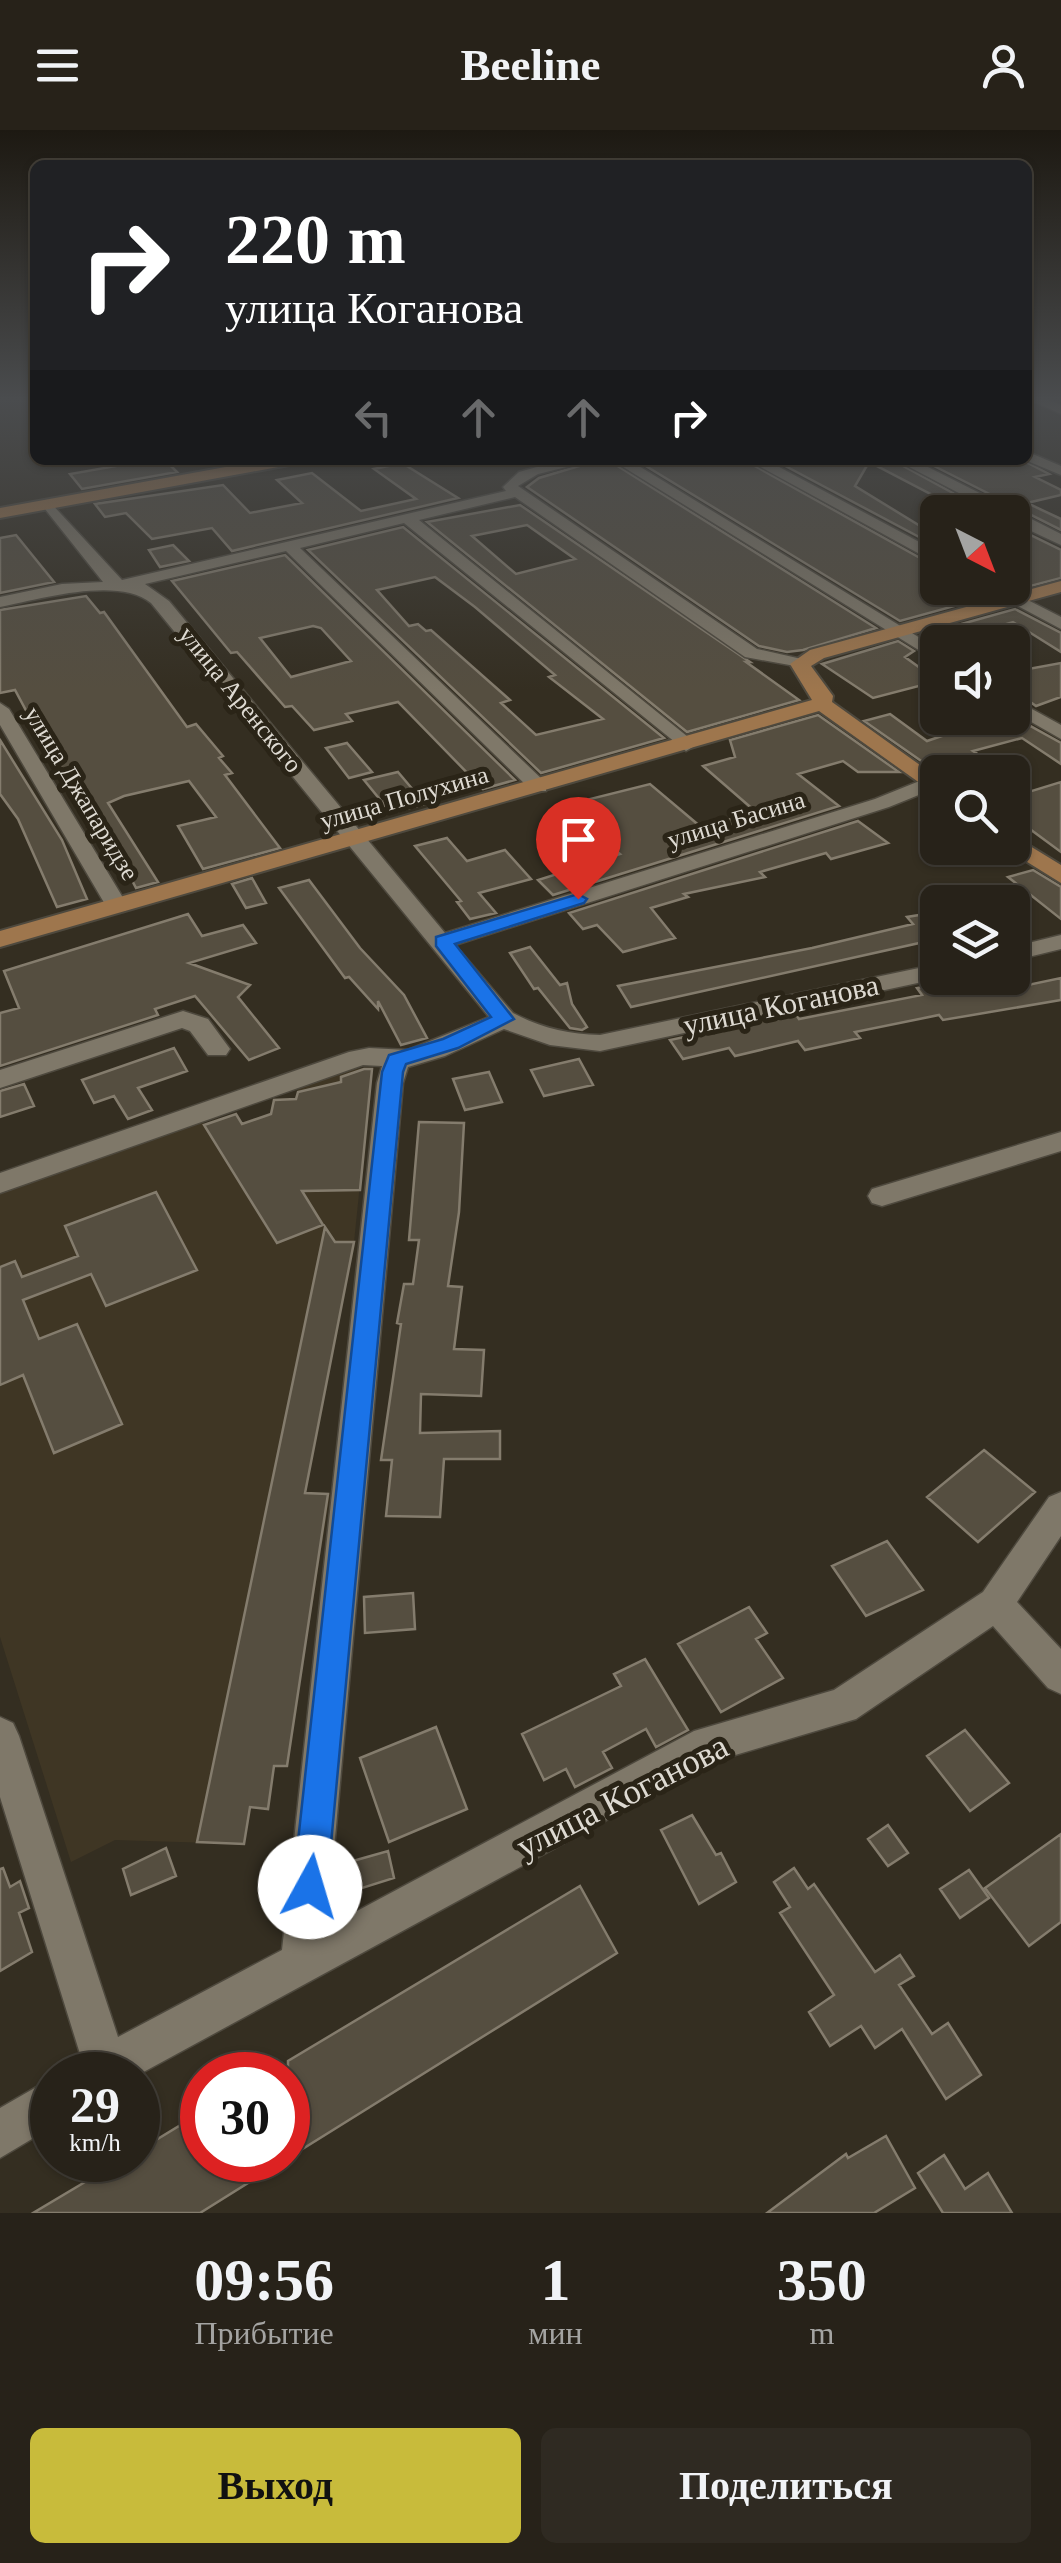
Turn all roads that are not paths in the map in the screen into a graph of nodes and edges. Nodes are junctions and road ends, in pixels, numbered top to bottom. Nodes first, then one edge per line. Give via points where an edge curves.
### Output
1 (91, 496) edge
2 (490, 496) edge
3 (525, 496) edge
4 (678, 496) edge
5 (823, 496) edge
6 (48, 504) junction
7 (0, 513) edge
8 (407, 518) junction
9 (1030, 524) edge
10 (1061, 540) edge
11 (288, 545) junction
12 (920, 549) edge
13 (117, 586) junction
14 (1061, 586) edge
15 (1030, 595) edge
16 (0, 602) edge
17 (992, 605) edge
18 (1025, 605) edge
19 (1061, 624) edge
20 (896, 631) junction
21 (920, 646) edge
22 (800, 664) junction
23 (822, 704) junction
24 (0, 709) edge
25 (1030, 714) edge
26 (1061, 733) edge
27 (686, 745) junction
28 (920, 776) edge
29 (539, 787) junction
30 (920, 791) edge
31 (356, 839) junction
32 (1030, 854) edge
33 (1061, 876) edge
34 (117, 906) junction
35 (0, 939) edge
36 (443, 942) junction
37 (1061, 942) edge
38 (1030, 950) edge
39 (920, 974) edge
40 (504, 1019) junction
41 (218, 1049) dead end
42 (397, 1060) junction
43 (0, 1079) edge
44 (1061, 1141) edge
45 (0, 1182) edge
46 (882, 1196) dead end
47 (1061, 1507) edge
48 (996, 1604) junction
49 (1061, 1676) edge
50 (0, 1736) edge
51 (302, 1964) junction
52 (94, 2052) edge
53 (136, 2052) edge
54 (30, 2115) edge
55 (0, 2134) edge

1 - 6 main road
2 - 8 street
3 - 22 street via 750,653
4 - 20 street
5 - 12 street
6 - 7 main road
6 - 13 street
8 - 11 street
8 - 27 street
9 - 10 street
11 - 13 street
11 - 29 street
13 - 16 street
13 - 31 street, улица Аренского via 134,586 163,605
14 - 15 main road
17 - 20 main road
18 - 19 street
20 - 21 street
20 - 22 main road
22 - 23 main road via 824,696
23 - 27 main road, улица Полухина
23 - 28 main road
24 - 34 street, улица Джапаридзе
25 - 26 street
27 - 29 main road, улица Полухина
29 - 31 main road, улица Полухина
30 - 36 street, улица Басина
31 - 34 main road, улица Полухина
31 - 36 street, улица Аренского
32 - 33 main road
34 - 35 main road, улица Полухина
36 - 40 street, улица Аренского
37 - 38 street
39 - 40 street, улица Коганова via 600,1042 548,1038
40 - 42 street
41 - 43 street via 193,1020 183,1019
42 - 45 street via 358,1058
42 - 51 street
44 - 46 street
47 - 48 street, улица Коганова
48 - 49 street
48 - 51 street, улица Коганова via 843,1706 708,1744
50 - 52 street
51 - 53 street, улица Коганова
54 - 55 street

